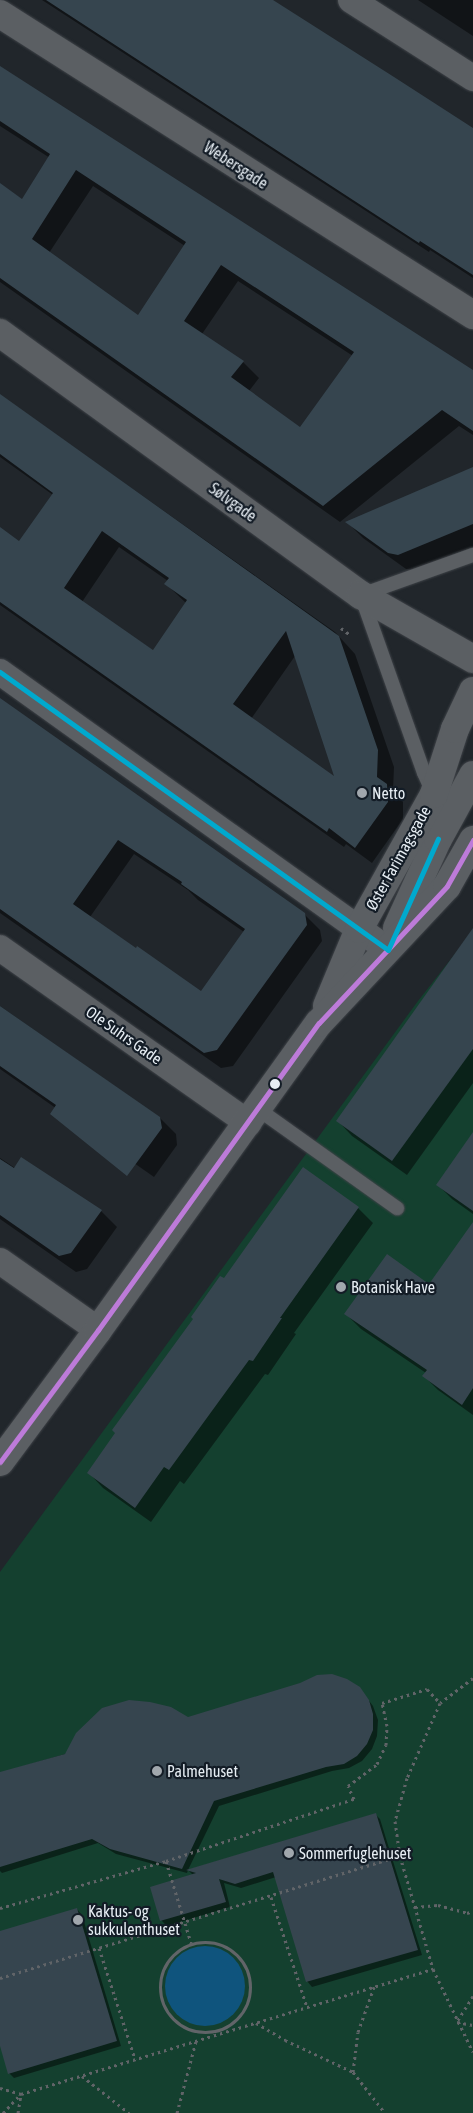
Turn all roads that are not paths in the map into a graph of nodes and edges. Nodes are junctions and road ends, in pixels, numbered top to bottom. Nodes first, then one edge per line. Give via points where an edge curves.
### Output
1 (351, 0) edge
2 (0, 14) edge
3 (473, 78) edge
4 (473, 315) edge
5 (0, 333) edge
6 (473, 555) edge
7 (362, 595) junction
8 (473, 659) edge
9 (0, 672) edge
10 (473, 691) edge
11 (473, 775) edge
12 (434, 794) junction
13 (473, 840) edge
14 (359, 929) junction
15 (0, 948) edge
16 (388, 950) junction
17 (319, 1023) junction
18 (253, 1116) junction
19 (397, 1208) dead end
20 (0, 1261) edge
21 (98, 1330) junction
22 (0, 1462) edge

1 - 3 street
2 - 4 street, Webersgade
5 - 7 street, Sølvgade
6 - 7 lane
7 - 8 street, Sølvgade
7 - 12 lane via 424,774
9 - 14 street
10 - 12 street, Øster Farimagsgade via 455,729
11 - 16 street via 438,839
12 - 14 street, Øster Farimagsgade
13 - 16 street, Øster Farimagsgade via 447,886
14 - 16 street
14 - 17 street, Øster Farimagsgade
15 - 18 street, Ole Suhrs Gade
16 - 17 street, Øster Farimagsgade
17 - 18 street, Øster Farimagsgade
18 - 19 lane
18 - 21 street, Øster Farimagsgade
20 - 21 street
21 - 22 street, Øster Farimagsgade

